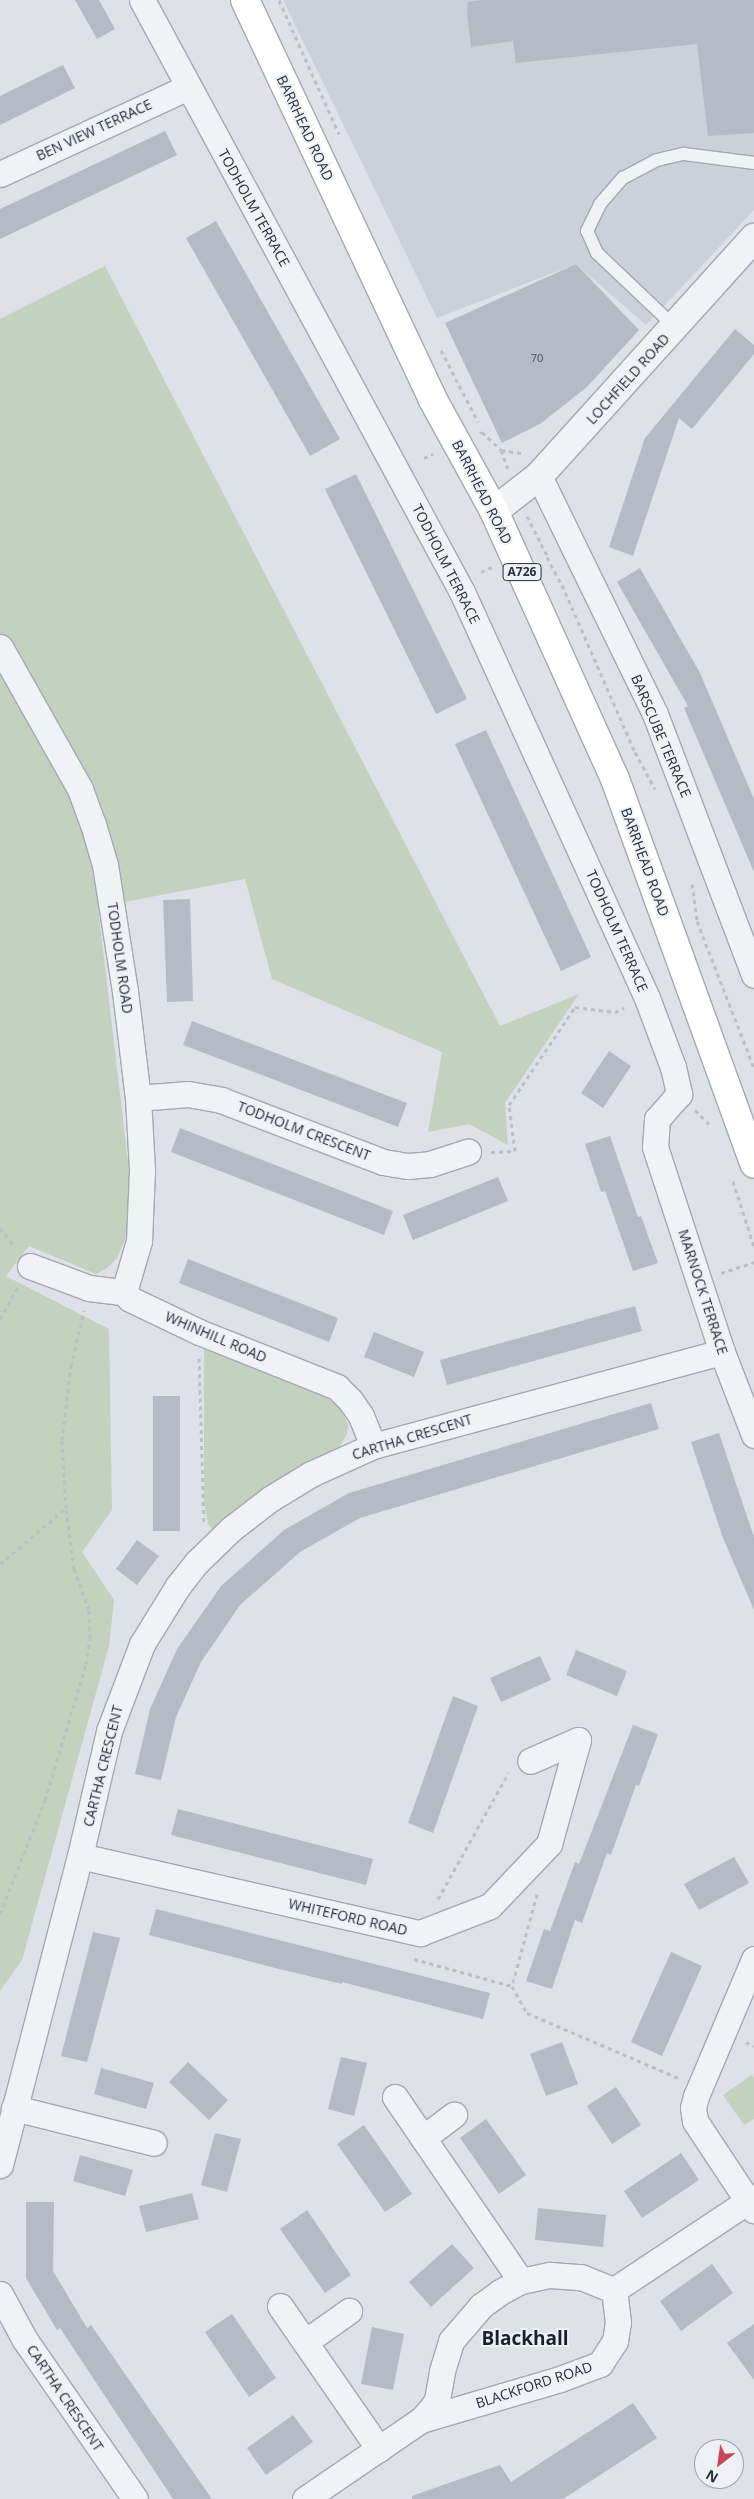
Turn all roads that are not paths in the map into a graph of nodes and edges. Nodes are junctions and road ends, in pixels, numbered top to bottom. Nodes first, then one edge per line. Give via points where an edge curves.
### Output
1 (142, 0) edge
2 (245, 0) edge
3 (188, 87) junction
4 (754, 163) edge
5 (0, 174) edge
6 (754, 238) edge
7 (675, 327) junction
8 (539, 476) junction
9 (494, 511) junction
10 (0, 647) edge
11 (754, 975) edge
12 (138, 1098) junction
13 (655, 1147) joint
14 (468, 1152) road end
15 (743, 1172) edge
16 (30, 1266) road end
17 (124, 1292) junction
18 (722, 1352) junction
19 (754, 1435) edge
20 (373, 1446) junction
21 (530, 1761) road end
22 (80, 1856) junction
23 (754, 1959) edge
24 (395, 2097) dead end
25 (14, 2108) junction
26 (454, 2115) dead end
27 (423, 2138) junction
28 (154, 2143) dead end
29 (0, 2165) edge
30 (752, 2202) edge
31 (521, 2281) junction
32 (614, 2290) junction
33 (0, 2294) edge
34 (280, 2306) dead end
35 (349, 2311) dead end
36 (305, 2342) junction
37 (421, 2420) junction
38 (379, 2449) junction
39 (310, 2498) edge
40 (135, 2499) edge

1 - 3 street, TODHOLM TERRACE
2 - 9 main road, BARRHEAD ROAD / A726 via 432,398
3 - 5 street, BEN VIEW TERRACE
3 - 13 street, TODHOLM TERRACE via 462,592 647,998 673,1067 679,1094 657,1119
4 - 7 lane via 684,154 657,160 623,178 600,204 587,231 597,253
6 - 7 street, LOCHFIELD ROAD
7 - 8 street, LOCHFIELD ROAD
8 - 9 street, LOCHFIELD ROAD
8 - 11 street, BARSCUBE TERRACE via 655,714
9 - 15 main road, BARRHEAD ROAD / A726 via 615,778
10 - 12 street, TODHOLM ROAD via 76,782 93,824 105,865 116,928
12 - 14 street, TODHOLM CRESCENT via 188,1094 221,1100 395,1164 430,1164
12 - 17 street, TODHOLM ROAD via 141,1225
13 - 18 street, MARNOCK TERRACE
16 - 17 street, WHINHILL ROAD via 89,1288
17 - 20 street, WHINHILL ROAD via 130,1299 198,1332 338,1387 360,1416
18 - 19 street, MARNOCK TERRACE
18 - 20 street, CARTHA CRESCENT
20 - 22 street, CARTHA CRESCENT via 311,1474 270,1499 205,1554 174,1592 142,1644 128,1676 109,1731
21 - 22 street, WHITEFORD ROAD via 578,1740 550,1844 490,1906 414,1932
22 - 25 street, CARTHA CRESCENT
23 - 30 street via 694,2108 696,2121
24 - 27 street
25 - 28 street
25 - 29 street, CARTHA CRESCENT
26 - 27 street
27 - 31 street
30 - 32 street
31 - 32 street, BLACKFORD ROAD via 565,2275 597,2282
31 - 37 street, BLACKFORD ROAD via 481,2306 451,2341 437,2400
32 - 37 street, BLACKFORD ROAD via 618,2322 615,2341 600,2364
33 - 40 street, CARTHA CRESCENT via 25,2340
34 - 36 street
35 - 36 street
36 - 38 street
37 - 38 street, BLACKFORD ROAD
38 - 39 street, BLACKFORD ROAD

